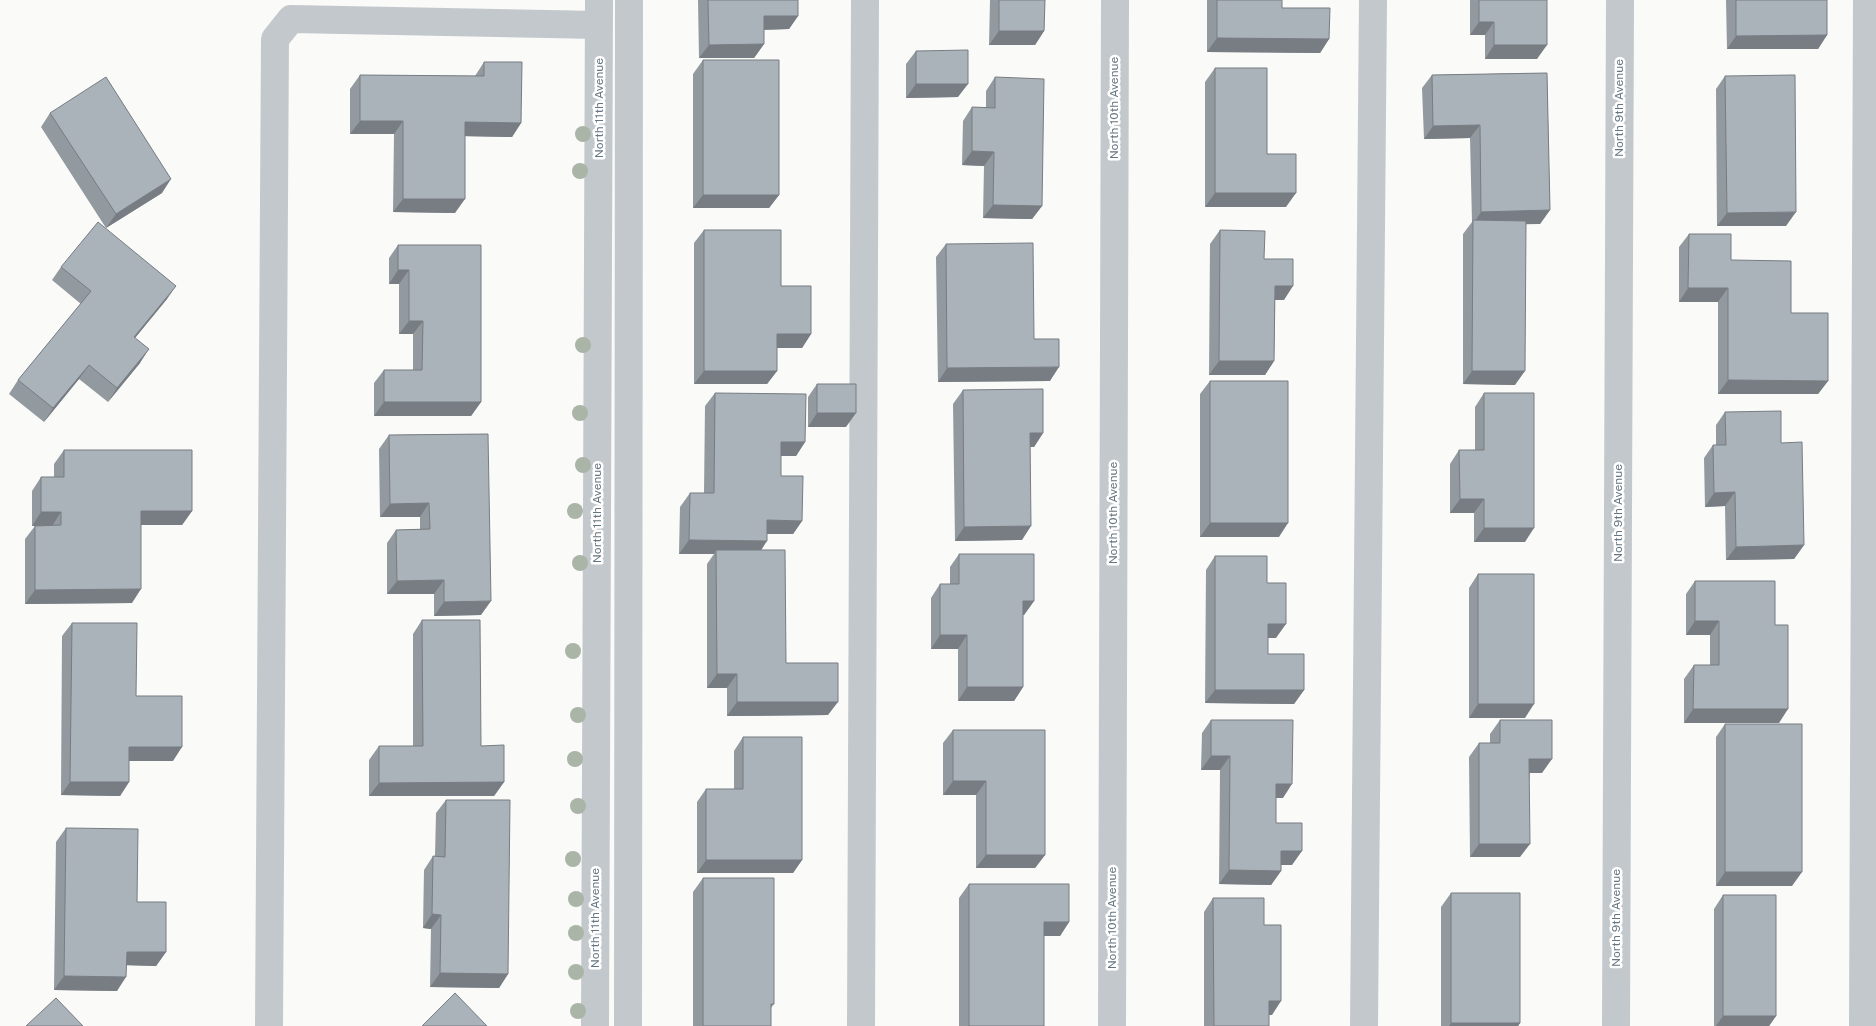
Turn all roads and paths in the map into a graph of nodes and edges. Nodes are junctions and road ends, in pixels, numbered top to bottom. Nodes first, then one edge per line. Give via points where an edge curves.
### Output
1 (629, 0) edge
2 (865, 0) edge
3 (1115, 0) edge
4 (1373, 0) edge
5 (1620, 0) edge
6 (1867, 0) edge
7 (599, 12) edge
8 (269, 1026) edge
9 (595, 1026) edge
10 (628, 1026) edge
11 (861, 1026) edge
12 (1112, 1026) edge
13 (1364, 1026) edge
14 (1616, 1026) edge
15 (1863, 1026) edge

1 - 10 street
2 - 11 street
3 - 12 street, North 10th Avenue
4 - 13 street
5 - 14 street, North 9th Avenue
6 - 15 street
7 - 8 street via 291,19 275,39
7 - 9 street, North 11th Avenue

